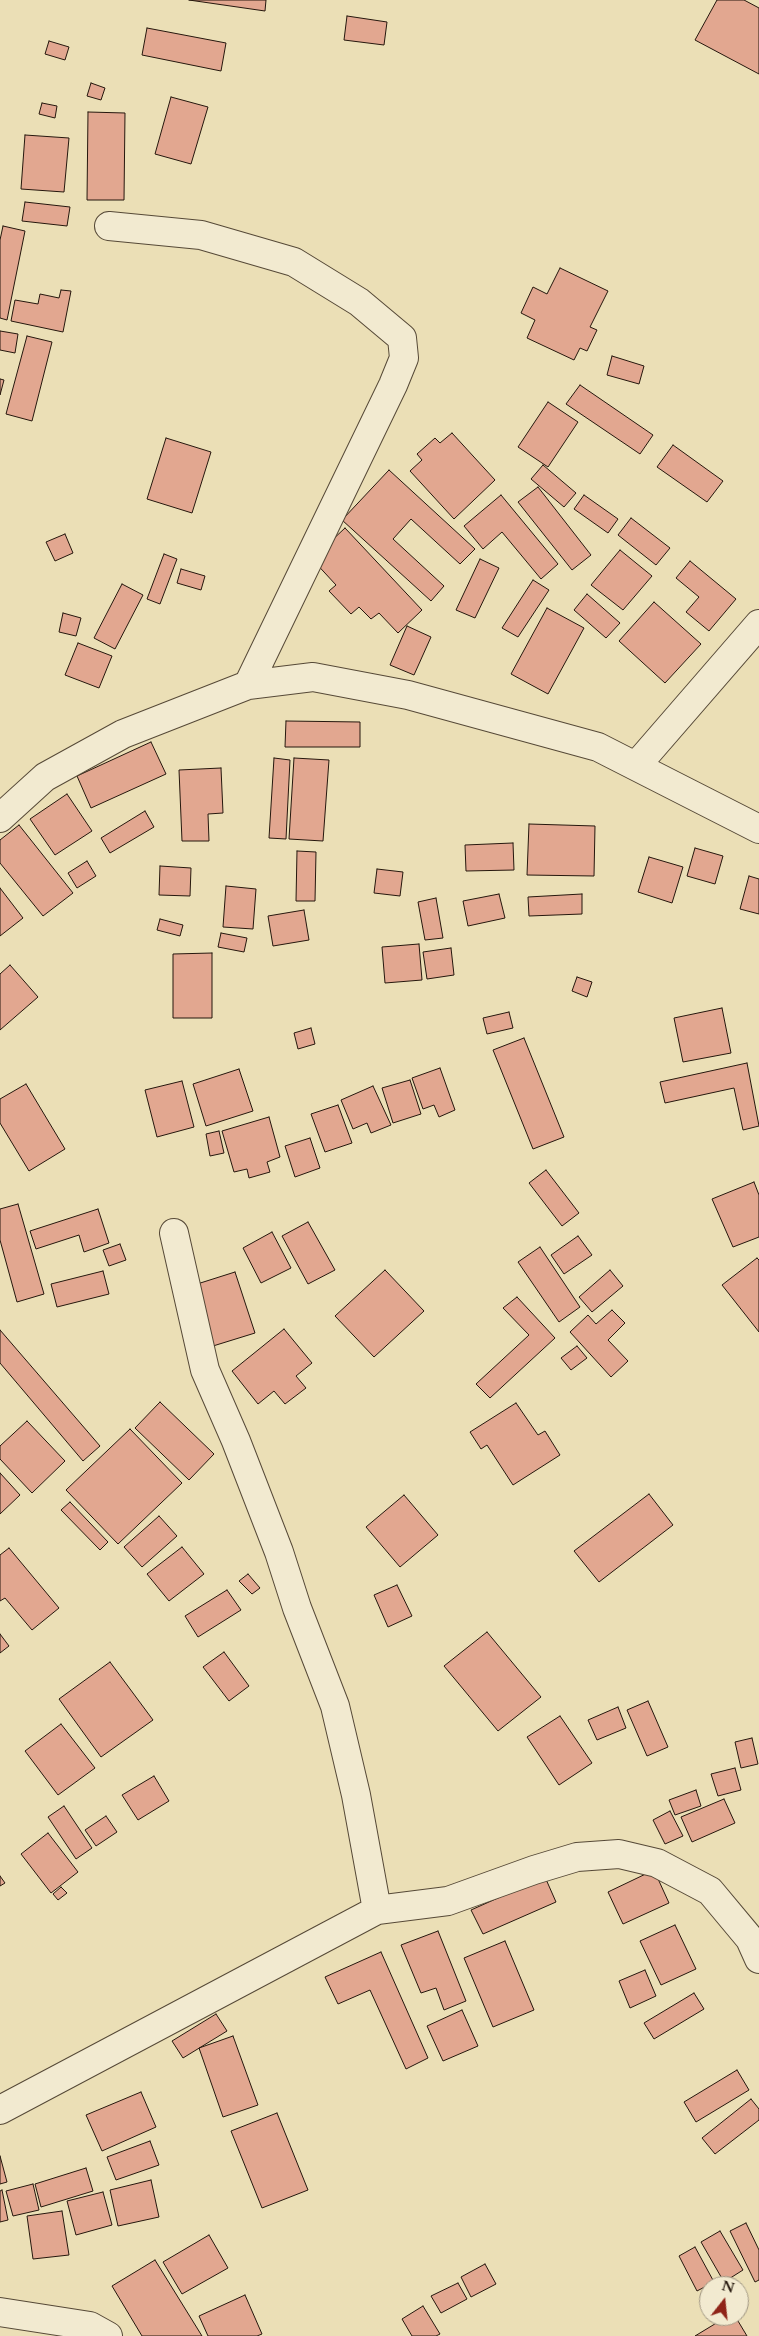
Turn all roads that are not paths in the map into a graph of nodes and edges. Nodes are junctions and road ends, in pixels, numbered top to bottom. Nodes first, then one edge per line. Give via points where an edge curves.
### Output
1 (108, 226) dead end
2 (759, 624) edge
3 (248, 685) junction
4 (636, 766) junction
5 (0, 818) edge
6 (759, 829) edge
7 (174, 1233) dead end
8 (377, 1910) junction
9 (759, 1959) edge
10 (0, 2110) edge
11 (0, 2312) edge
12 (108, 2336) edge

1 - 3 street via 200,235 294,262 359,302 402,338 404,358 393,385
2 - 4 street
3 - 4 street via 313,677 408,695 598,747
3 - 5 street via 122,734 45,777
4 - 6 street
7 - 8 street via 205,1370 272,1534 335,1706 356,1795
8 - 9 street via 448,1901 576,1857 619,1854 657,1863 710,1890 750,1939
8 - 10 street
11 - 12 street via 90,2326

